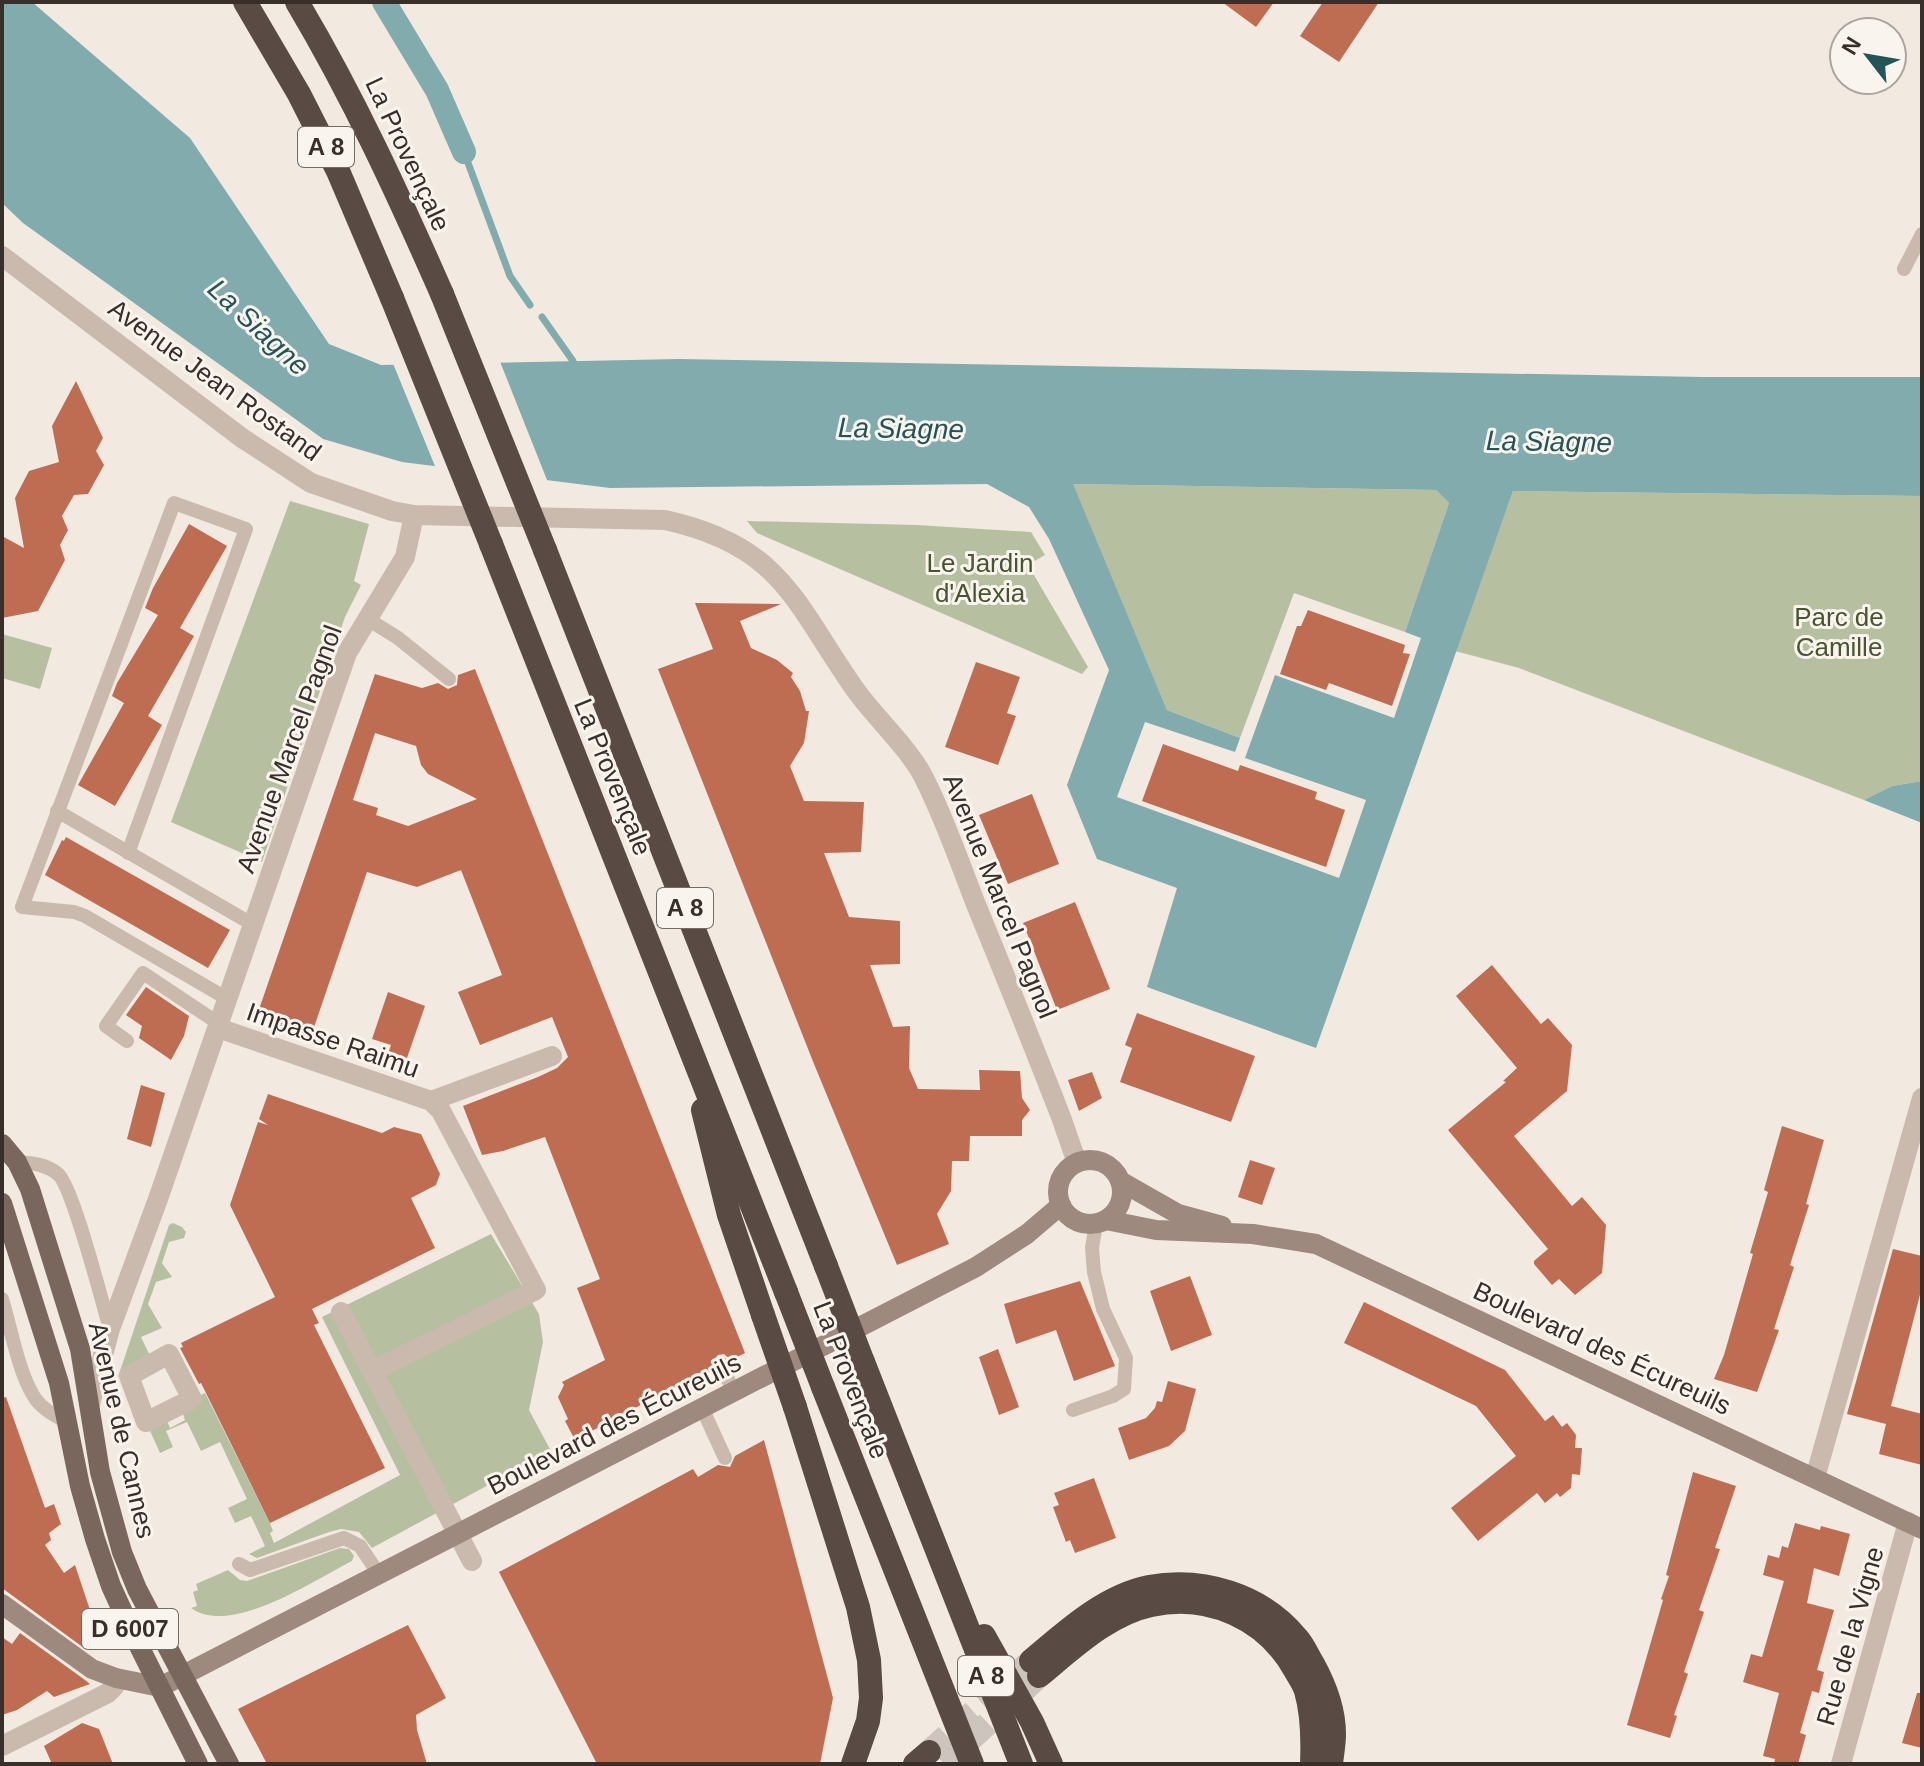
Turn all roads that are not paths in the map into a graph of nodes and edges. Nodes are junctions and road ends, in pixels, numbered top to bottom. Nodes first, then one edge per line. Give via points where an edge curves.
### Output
1 (245, 2) edge
2 (297, 2) edge
3 (1922, 234) edge
4 (2, 256) edge
5 (1904, 269) dead end
6 (414, 515) junction
7 (366, 618) junction
8 (449, 679) dead end
9 (57, 811) junction
10 (128, 853) junction
11 (252, 924) junction
12 (226, 998) junction
13 (218, 1026) junction
14 (127, 1041) dead end
15 (690, 1045) junction
16 (552, 1056) dead end
17 (1922, 1098) edge
18 (431, 1101) junction
19 (2, 1144) edge
20 (17, 1162) junction
21 (1077, 1163) junction
22 (1120, 1181) junction
23 (2, 1203) edge
24 (1061, 1205) junction
25 (1101, 1222) junction
26 (1253, 1234) junction
27 (2, 1299) edge
28 (341, 1312) dead end
29 (110, 1329) junction
30 (722, 1364) dead end
31 (372, 1371) junction
32 (733, 1392) junction
33 (90, 1404) junction
34 (702, 1408) junction
35 (1073, 1410) dead end
36 (67, 1422) junction
37 (725, 1458) dead end
38 (1815, 1478) junction
39 (1915, 1526) edge
40 (458, 1535) junction
41 (472, 1561) dead end
42 (239, 1564) dead end
43 (380, 1576) junction
44 (952, 1587) junction
45 (2, 1604) edge
46 (184, 1677) junction
47 (116, 1678) junction
48 (160, 1687) junction
49 (2, 1746) edge
50 (198, 1764) edge
51 (229, 1764) edge
52 (853, 1764) edge
53 (972, 1764) edge
54 (1021, 1764) edge
55 (1051, 1764) edge
56 (1312, 1764) edge
57 (1331, 1764) edge
58 (1841, 1764) edge

1 - 15 highway, La Provençale / A 8, bridge via 338,171
2 - 44 highway, La Provençale / A 8, bridge via 339,72 442,294
3 - 5 lane
4 - 6 street, Avenue Jean Rostand via 242,438 311,483
6 - 7 street, Avenue Marcel Pagnol via 405,557
6 - 21 street, Avenue Marcel Pagnol via 665,520 719,536 778,576 857,692 923,775
7 - 8 lane
7 - 11 street, Avenue Marcel Pagnol via 347,653
9 - 10 lane
9 - 10 lane via 174,503 246,529
9 - 12 lane via 22,907 85,916
10 - 11 lane
11 - 12 street, Avenue Marcel Pagnol
12 - 13 street, Avenue Marcel Pagnol
13 - 14 lane via 143,973 106,1026
13 - 18 street, Impasse Raimu
13 - 29 street, Avenue Marcel Pagnol
15 - 52 highway, bridge via 725,1200 858,1607 869,1660 870,1710
15 - 53 highway, La Provençale / A 8, bridge
16 - 18 street, Impasse Raimu
17 - 38 street
18 - 31 street, Impasse Raimu via 536,1290
19 - 20 main road, Avenue de Cannes / D 6007
20 - 29 lane via 42,1165 60,1175
20 - 33 main road, Avenue de Cannes / D 6007 via 80,1349
21 - 22 street via 1105,1163
21 - 24 street via 1062,1176
22 - 25 street via 1120,1204
22 - 26 street, Boulevard des Écureuils via 1178,1214
23 - 36 main road, Avenue de Cannes / D 6007
24 - 25 street via 1075,1221
24 - 32 street, Boulevard des Écureuils via 976,1267
25 - 26 street, Boulevard des Écureuils
25 - 35 lane via 1092,1248 1094,1272 1103,1309 1126,1358 1124,1389
26 - 38 street, Boulevard des Écureuils via 1316,1244
27 - 36 lane via 34,1397
28 - 31 street
29 - 33 street, Avenue Marcel Pagnol
30 - 32 lane
31 - 40 street
32 - 34 street, Boulevard des Écureuils
33 - 46 main road, Avenue de Cannes / D 6007 via 100,1472 122,1552
34 - 37 lane
34 - 40 street, Boulevard des Écureuils
36 - 48 main road, Avenue de Cannes / D 6007 via 103,1563
38 - 39 street, Boulevard des Écureuils
39 - 58 street, Rue de la Vigne
40 - 41 street
40 - 43 street, Boulevard des Écureuils
42 - 43 lane via 250,1570 344,1538 360,1546
43 - 46 street, Boulevard des Écureuils
44 - 54 highway, La Provençale / A 8
44 - 55 highway via 1005,1672
45 - 47 street via 92,1669
46 - 48 street, Boulevard des Écureuils
46 - 51 main road, Avenue de Cannes / D 6007
47 - 48 street
47 - 49 street via 108,1693
48 - 50 main road, Avenue de Cannes / D 6007
56 - 57 highway via 1306,1689 1284,1649 1256,1624 1225,1608 1187,1602 1151,1605 1122,1616 1035,1668 1070,1629 1113,1600 1146,1587 1185,1583 1229,1591 1267,1610 1298,1639 1324,1685 1334,1732

